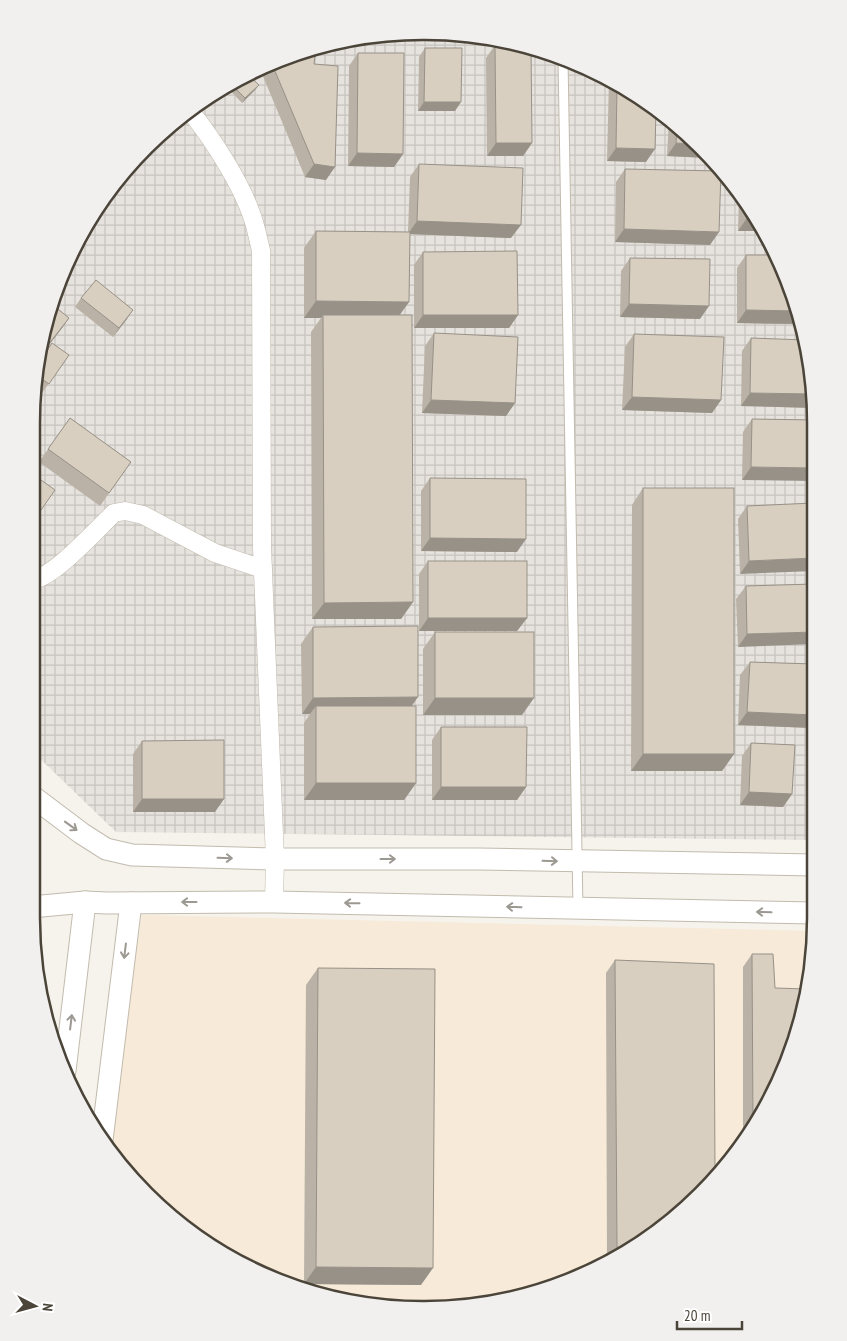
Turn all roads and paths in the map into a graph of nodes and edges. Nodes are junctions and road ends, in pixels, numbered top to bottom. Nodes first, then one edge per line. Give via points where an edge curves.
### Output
1 (563, 66) edge
2 (195, 116) edge
3 (263, 569) junction
4 (40, 578) edge
5 (40, 802) edge
6 (275, 859) junction
7 (579, 862) junction
8 (807, 865) edge
9 (85, 902) junction
10 (274, 902) junction
11 (131, 903) junction
12 (40, 906) edge
13 (578, 909) junction
14 (807, 913) edge
15 (67, 1060) edge
16 (103, 1128) edge

1 - 7 lane
2 - 3 street via 239,186 252,216 261,250
3 - 4 street via 215,553 143,515 125,511 114,513
3 - 6 street
5 -> 6 street via 106,849 132,855
6 -> 7 street
6 - 10 street
7 - 8 street
7 - 13 lane
9 - 11 street
9 - 12 street
15 -> 9 street
10 -> 11 street
13 -> 10 street
11 -> 16 street
14 -> 13 street

